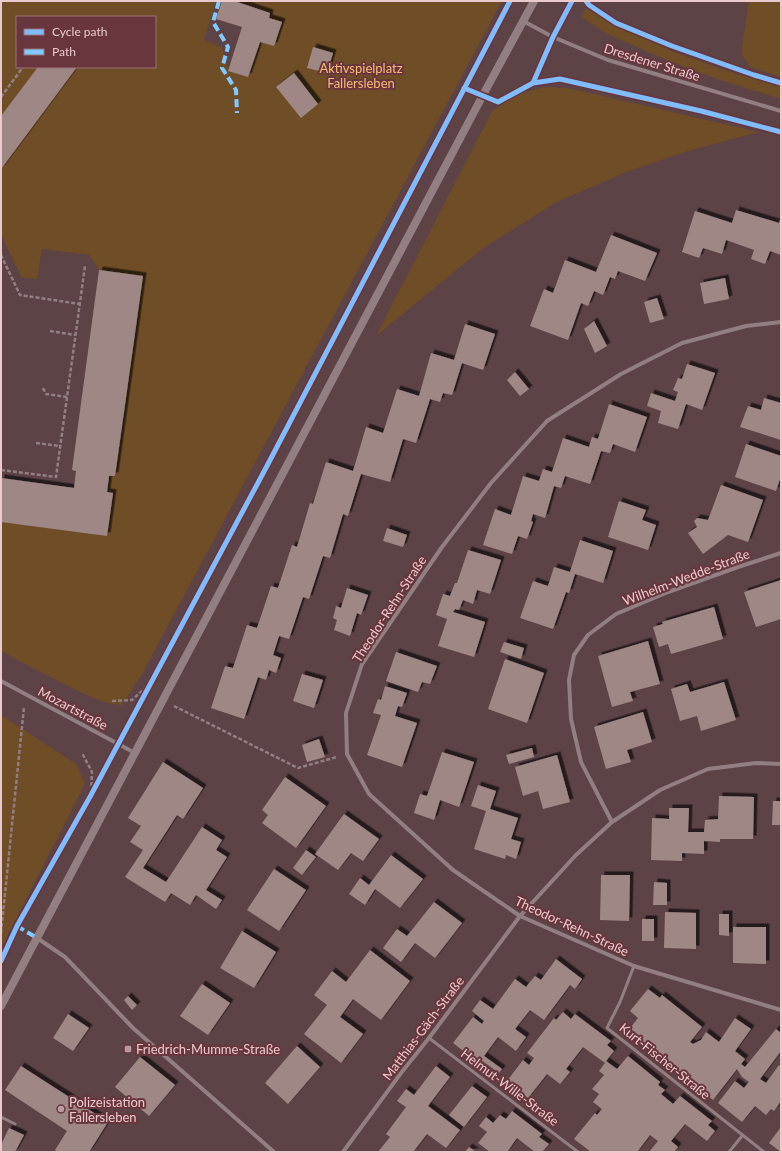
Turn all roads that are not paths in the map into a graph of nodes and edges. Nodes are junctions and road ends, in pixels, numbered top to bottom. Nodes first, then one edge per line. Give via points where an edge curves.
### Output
1 (534, 1) edge
2 (522, 21) junction
3 (781, 110) edge
4 (781, 322) edge
5 (781, 553) edge
6 (1, 681) edge
7 (135, 753) junction
8 (781, 764) edge
9 (612, 822) junction
10 (520, 916) junction
11 (37, 938) junction
12 (634, 966) junction
13 (1, 1006) edge
14 (781, 1010) edge
15 (429, 1038) junction
16 (1, 1117) edge
17 (15, 1124) dead end
18 (742, 1136) junction
19 (274, 1152) edge
20 (344, 1152) edge
21 (578, 1152) edge
22 (729, 1152) edge
23 (764, 1152) edge

1 - 2 street
2 - 3 street, Dresdener Straße via 608,60
2 - 7 street
4 - 10 street, Theodor-Rehn-Straße via 746,326 682,344 622,374 547,421 491,483 442,547 362,664 346,713 347,754 369,794 453,870
5 - 9 street, Wilhelm-Wedde-Straße via 668,592 616,614 588,636 574,655 569,680 571,719 581,762
6 - 7 street, Mozartstraße
7 - 11 street
8 - 9 street, Matthias-Gäch-Straße via 756,763 708,769 660,790
9 - 10 street, Matthias-Gäch-Straße via 576,855
10 - 12 street, Theodor-Rehn-Straße
10 - 15 street, Matthias-Gäch-Straße
11 - 13 street
11 - 19 street via 65,957 133,1028
12 - 14 street, Theodor-Rehn-Straße
12 - 18 lane, Kurt-Fischer-Straße via 607,1028
15 - 20 street, Matthias-Gäch-Straße
15 - 21 lane, Helmut-Wille-Straße
16 - 17 lane
18 - 22 lane
18 - 23 lane, Kurt-Fischer-Straße

